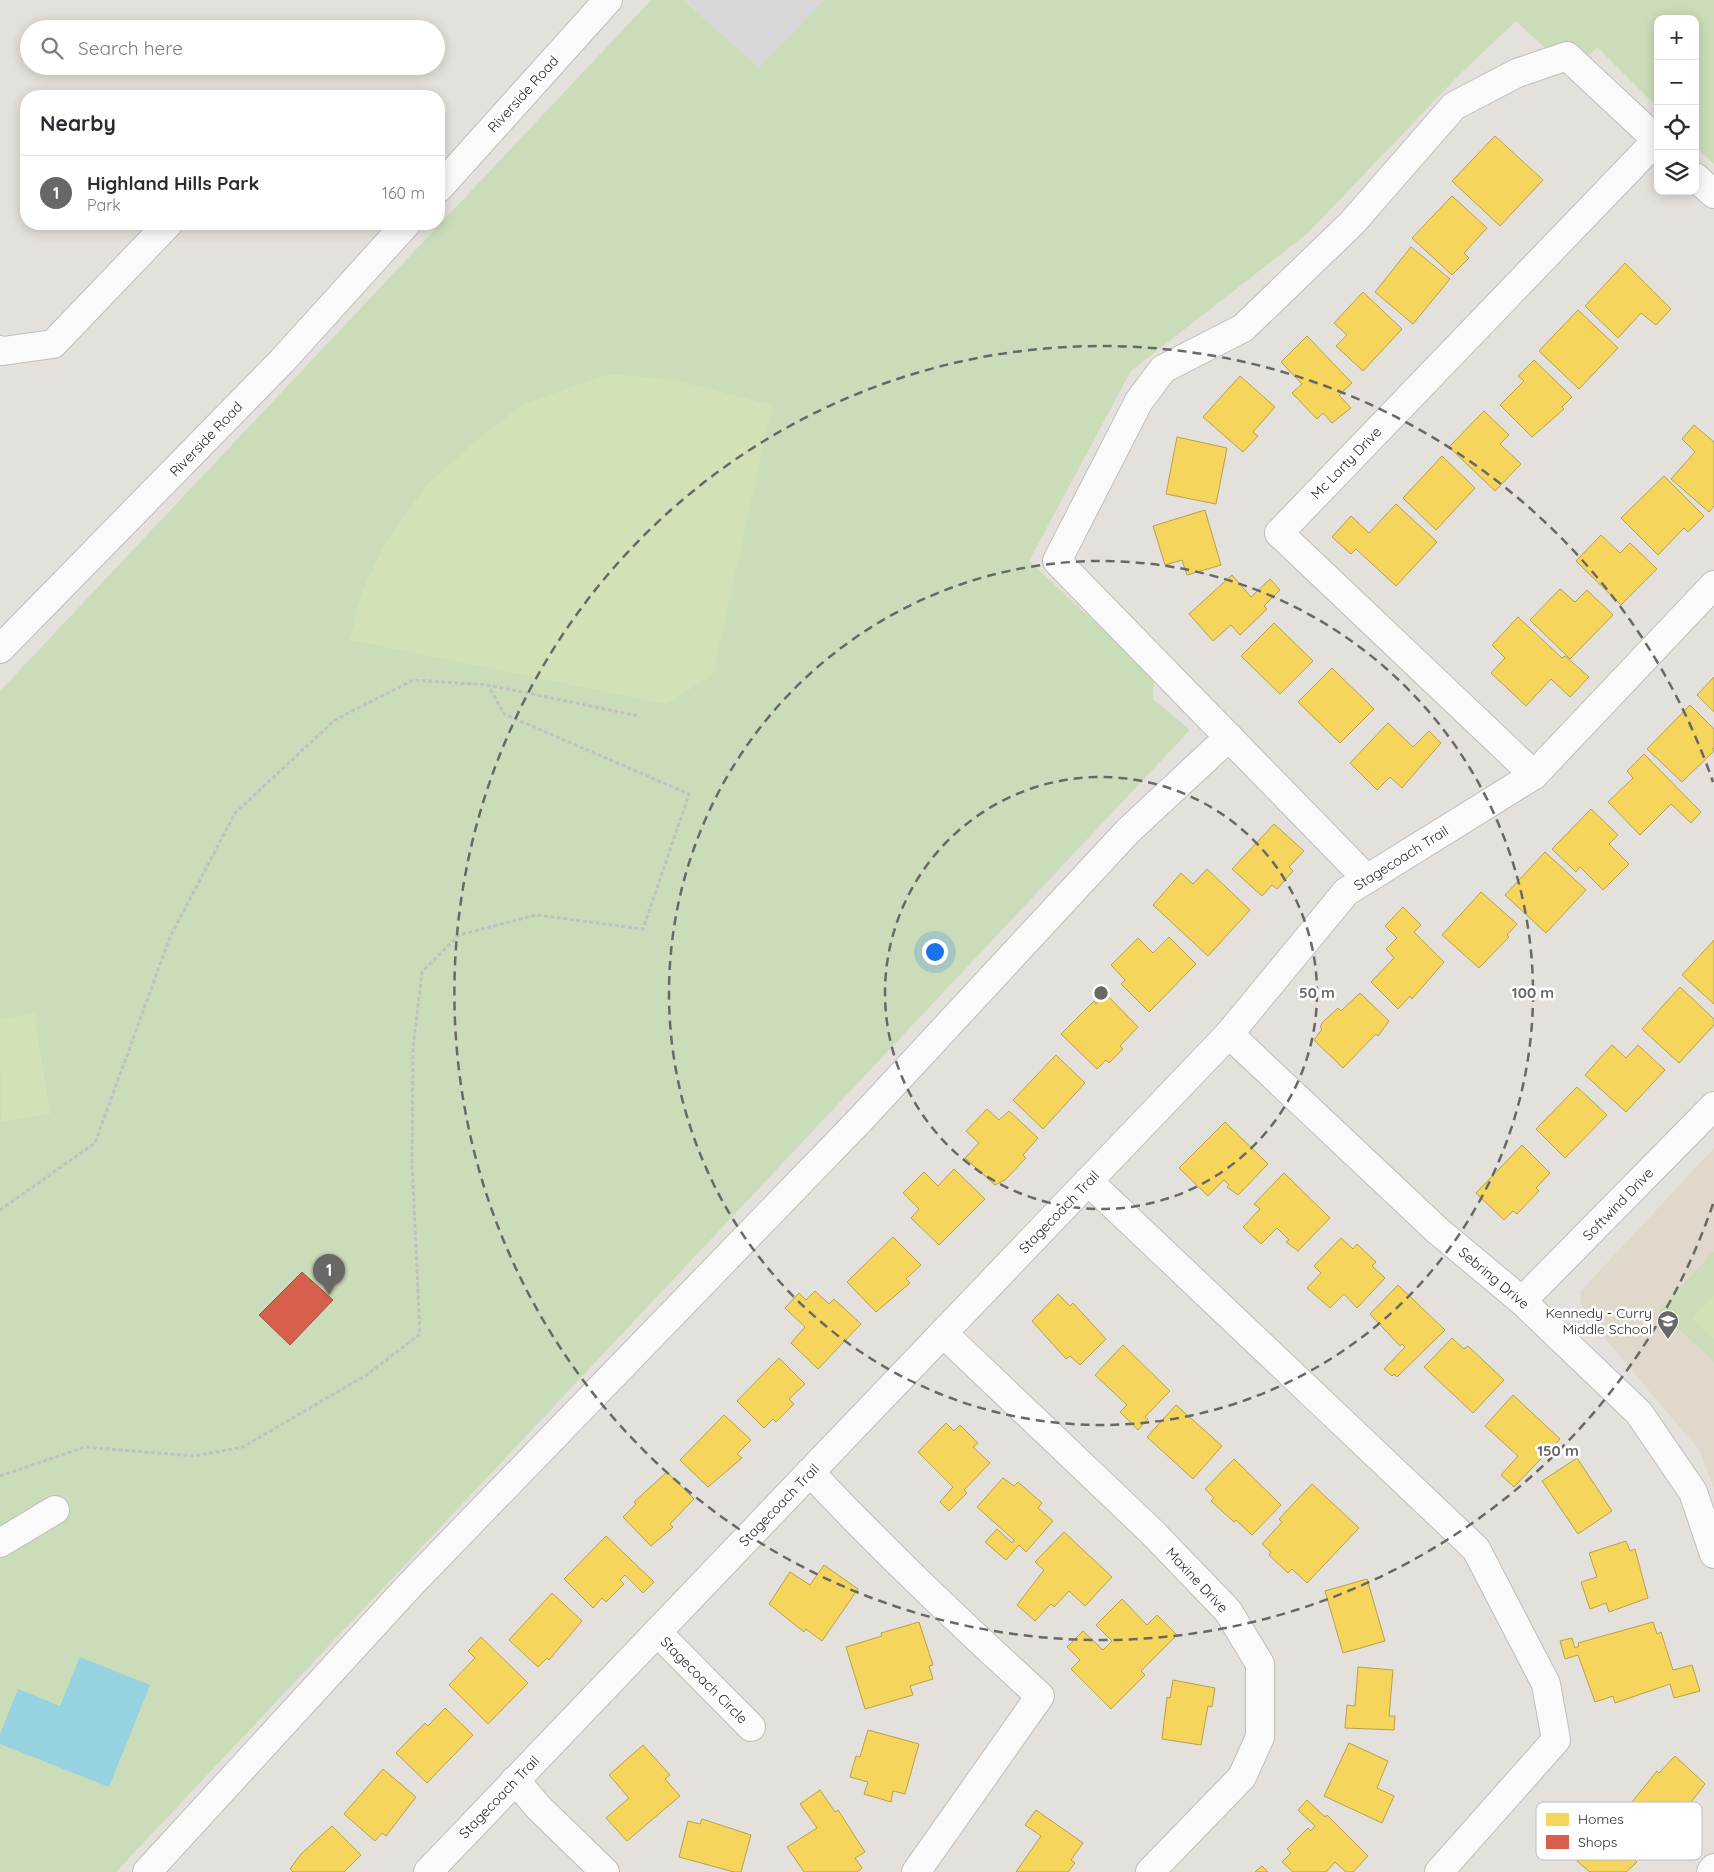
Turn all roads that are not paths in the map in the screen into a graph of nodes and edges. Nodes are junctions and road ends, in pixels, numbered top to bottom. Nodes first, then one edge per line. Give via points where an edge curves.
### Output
1 (608, 0) edge
2 (1654, 138) edge
3 (1654, 144) edge
4 (445, 181) edge
5 (1699, 181) edge
6 (1714, 194) edge
7 (162, 230) edge
8 (401, 230) edge
9 (0, 350) edge
10 (1714, 585) edge
11 (0, 649) edge
12 (1229, 737) junction
13 (1534, 775) junction
14 (1367, 879) junction
15 (1229, 1034) junction
16 (1714, 1106) edge
17 (1088, 1181) junction
18 (1522, 1301) junction
19 (943, 1333) junction
20 (810, 1472) junction
21 (55, 1510) dead end
22 (0, 1543) edge
23 (1714, 1554) edge
24 (657, 1632) junction
25 (751, 1727) dead end
26 (516, 1780) junction
27 (1714, 1868) edge
28 (147, 1872) edge
29 (428, 1872) edge
30 (605, 1872) edge
31 (916, 1872) edge
32 (1150, 1872) edge
33 (1439, 1872) edge
34 (1711, 1872) edge

1 - 4 street, Riverside Road
2 - 12 street via 1567,56 1517,73 1454,106 1352,223 1243,328 1162,369 1139,401 1057,561
3 - 13 street, Mc Larty Drive via 1279,533
5 - 6 street
7 - 9 street via 53,344
8 - 11 street, Riverside Road via 282,361
10 - 13 street, Stagecoach Trail
12 - 14 street
12 - 28 street via 1128,831 860,1120 411,1584
13 - 14 street, Stagecoach Trail
14 - 15 street, Stagecoach Trail via 1346,892
15 - 17 street, Stagecoach Trail
15 - 18 street, Sebring Drive via 1438,1231
16 - 18 street, Softwind Drive
17 - 19 street, Stagecoach Trail
17 - 33 street via 1476,1549 1546,1684 1556,1740
18 - 23 street, Sebring Drive via 1639,1414 1693,1492
19 - 20 street, Stagecoach Trail
19 - 32 street, Maxine Drive via 1153,1532 1228,1611 1260,1664 1260,1736 1242,1777
20 - 24 street, Stagecoach Trail
20 - 31 street via 860,1525 1040,1696
21 - 22 street
24 - 25 street, Stagecoach Circle
24 - 26 street, Stagecoach Trail
26 - 29 street, Stagecoach Trail
26 - 30 street via 539,1808
27 - 34 street

